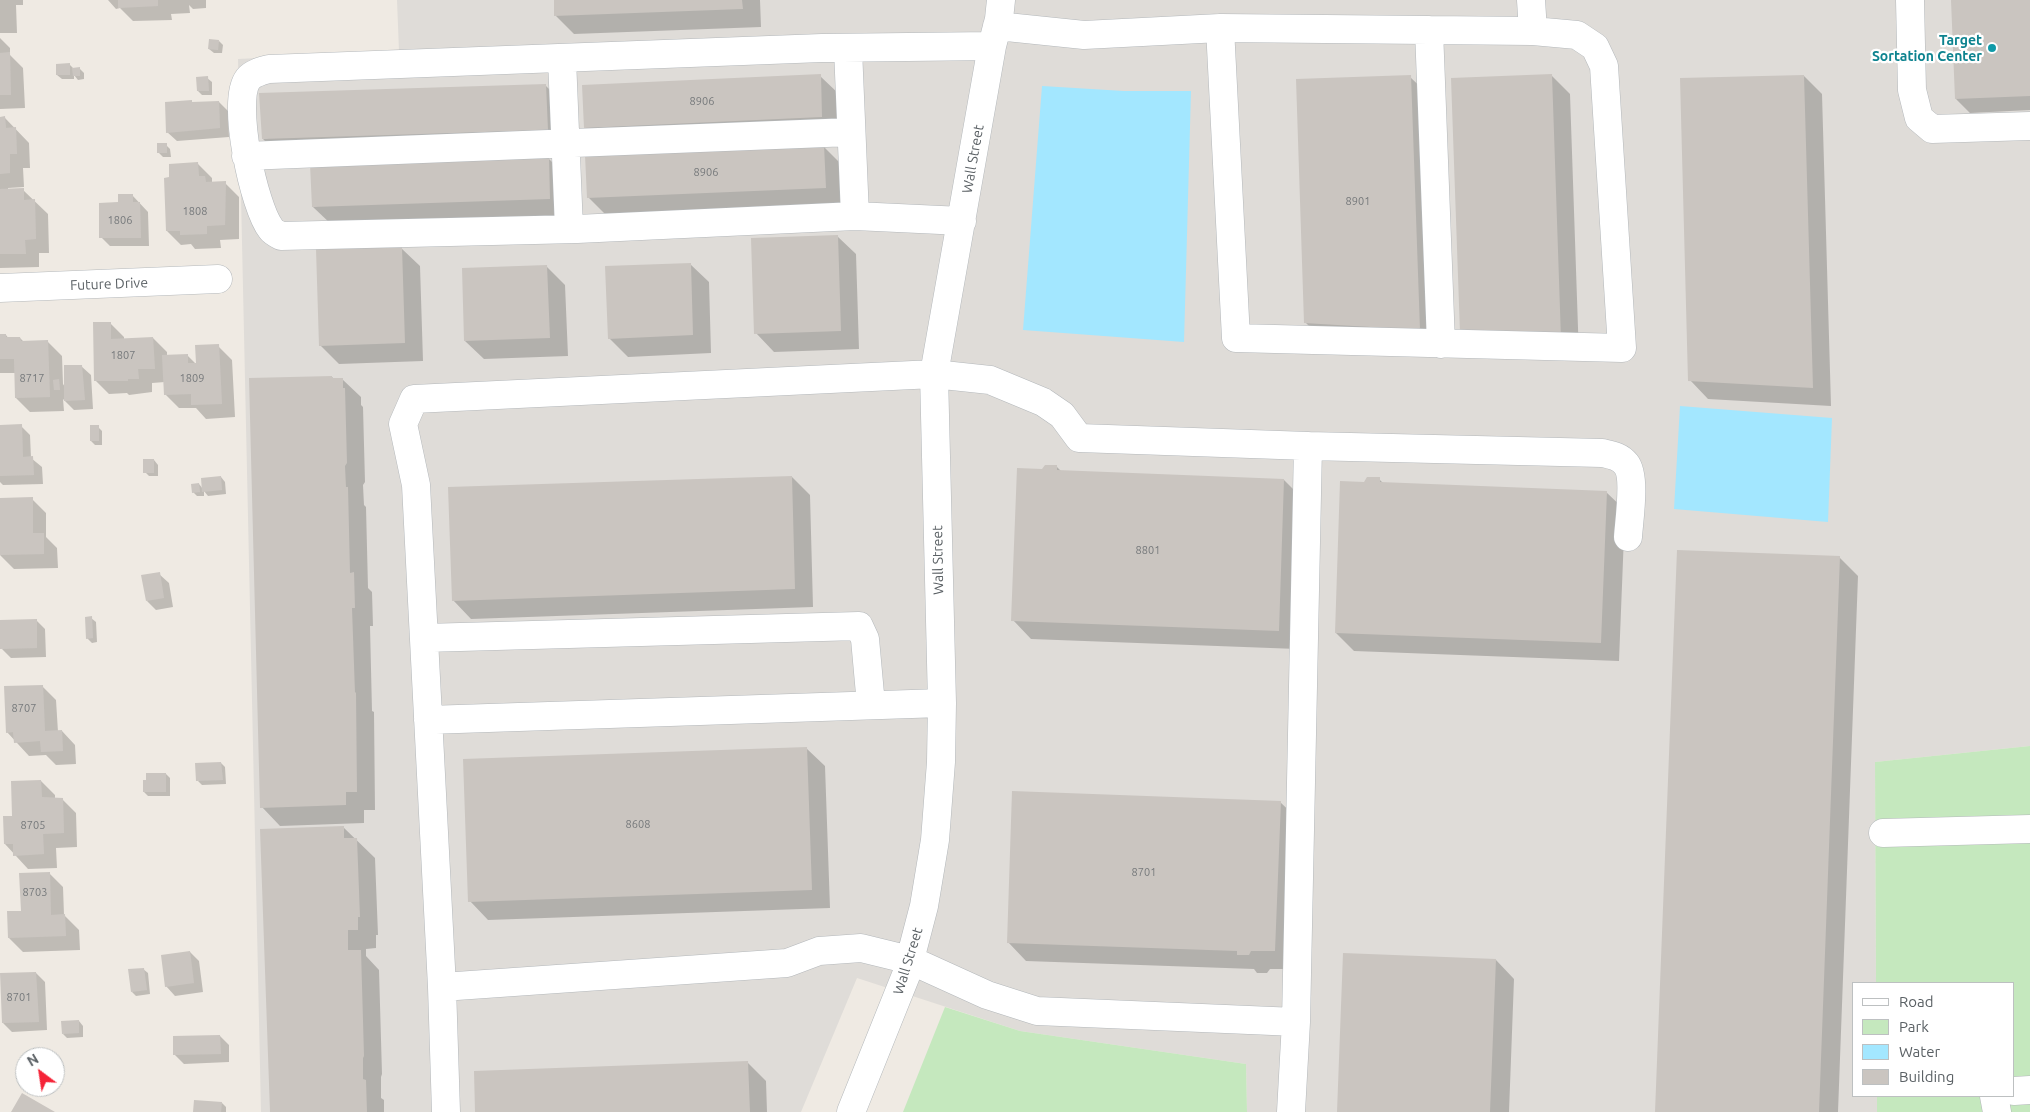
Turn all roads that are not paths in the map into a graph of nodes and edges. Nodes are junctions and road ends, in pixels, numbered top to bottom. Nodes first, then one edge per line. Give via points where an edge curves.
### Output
1 (1531, 0) edge
2 (1910, 0) edge
3 (997, 24) edge
4 (1220, 28) junction
5 (1429, 30) junction
6 (1533, 31) junction
7 (848, 49) junction
8 (562, 59) junction
9 (2030, 126) edge
10 (851, 132) junction
11 (566, 143) junction
12 (246, 156) junction
13 (855, 216) junction
14 (962, 221) junction
15 (569, 229) junction
16 (218, 279) dead end
17 (0, 288) edge
18 (1441, 344) junction
19 (934, 374) junction
20 (1308, 446) junction
21 (1628, 537) dead end
22 (424, 638) junction
23 (942, 703) junction
24 (871, 705) junction
25 (428, 720) junction
26 (2030, 829) edge
27 (1883, 833) dead end
28 (910, 960) junction
29 (442, 987) junction
30 (1296, 1022) junction
31 (2030, 1090) edge
32 (2015, 1091) edge
33 (1994, 1097) edge
34 (446, 1112) edge
35 (851, 1112) edge
36 (1291, 1112) edge
37 (1997, 1112) edge

1 - 6 street
2 - 9 street via 1912,90 1920,118 1932,129
3 - 4 street via 1084,35
3 - 7 street
3 - 14 street, Wall Street
4 - 5 street
4 - 18 street via 1236,338
5 - 6 street
5 - 18 street
6 - 18 street via 1577,35 1595,47 1604,66 1622,348
7 - 8 street
7 - 10 street
8 - 11 street
8 - 12 street via 269,69 258,72 248,79 242,92
10 - 11 street
10 - 13 street
11 - 12 street
11 - 15 street
12 - 15 street via 264,216 280,236
13 - 14 street
13 - 15 street
14 - 19 street, Wall Street
16 - 17 street, Future Drive
19 - 20 street via 990,380 1043,402 1062,415 1079,438
19 - 22 street via 414,398 403,424 416,484
19 - 23 street, Wall Street
20 - 21 street via 1602,453 1617,456 1627,464 1631,475
20 - 30 street
22 - 24 street via 859,626 865,639
22 - 25 street
23 - 24 street
23 - 28 street, Wall Street via 935,840 924,906
24 - 25 street
25 - 29 street
26 - 27 street
28 - 29 street via 861,948 819,951 787,963
28 - 30 street via 986,995 1037,1011
28 - 35 street, Wall Street
29 - 34 street
30 - 36 street
31 - 32 street
33 - 37 street

